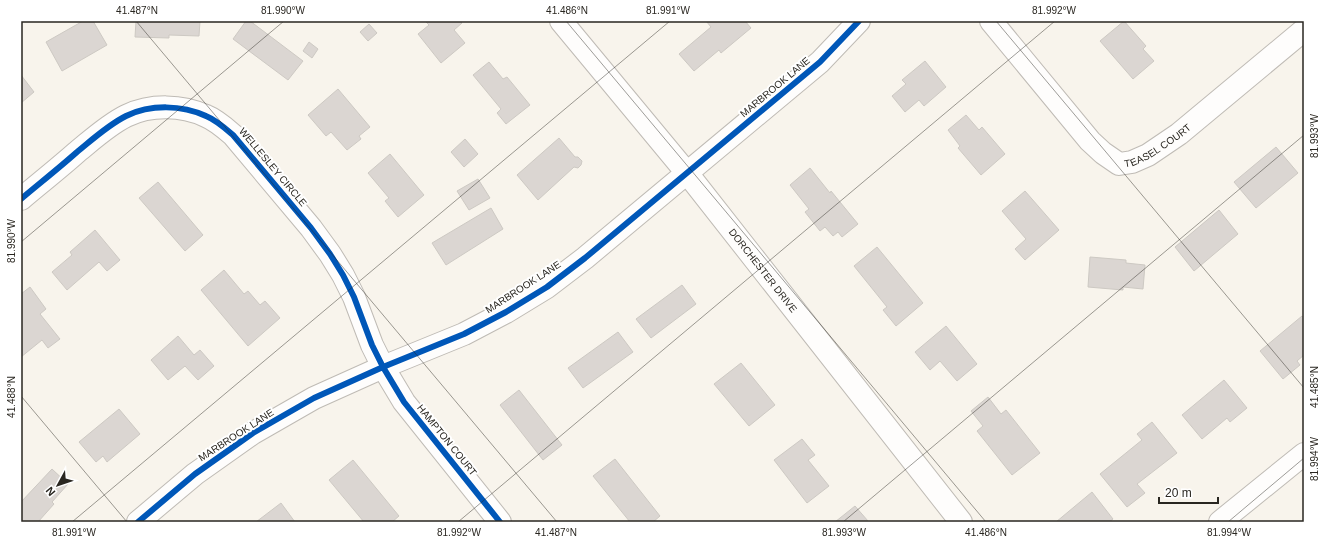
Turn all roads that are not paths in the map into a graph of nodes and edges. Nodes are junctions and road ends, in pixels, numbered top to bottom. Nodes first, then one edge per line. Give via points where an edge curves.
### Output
1 (561, 21) edge
2 (859, 21) edge
3 (991, 21) edge
4 (1304, 30) edge
5 (687, 173) junction
6 (21, 199) edge
7 (383, 367) junction
8 (1304, 454) edge
9 (138, 522) edge
10 (500, 522) edge
11 (961, 522) edge
12 (1220, 522) edge

1 - 5 street, DORCHESTER DRIVE
2 - 5 street, MARBROOK LANE via 820,62
3 - 4 street, TEASEL COURT via 1090,141 1119,164 1148,155 1179,134
5 - 7 street, MARBROOK LANE via 547,287 464,334
5 - 11 street, DORCHESTER DRIVE
6 - 7 street, WELLESLEY CIRCLE via 105,129 126,116 158,107 183,109 206,116 221,124 233,135 330,254 354,298
7 - 9 street, MARBROOK LANE via 314,398 253,433 194,474
7 - 10 street, HAMPTON COURT via 404,402
8 - 12 street

